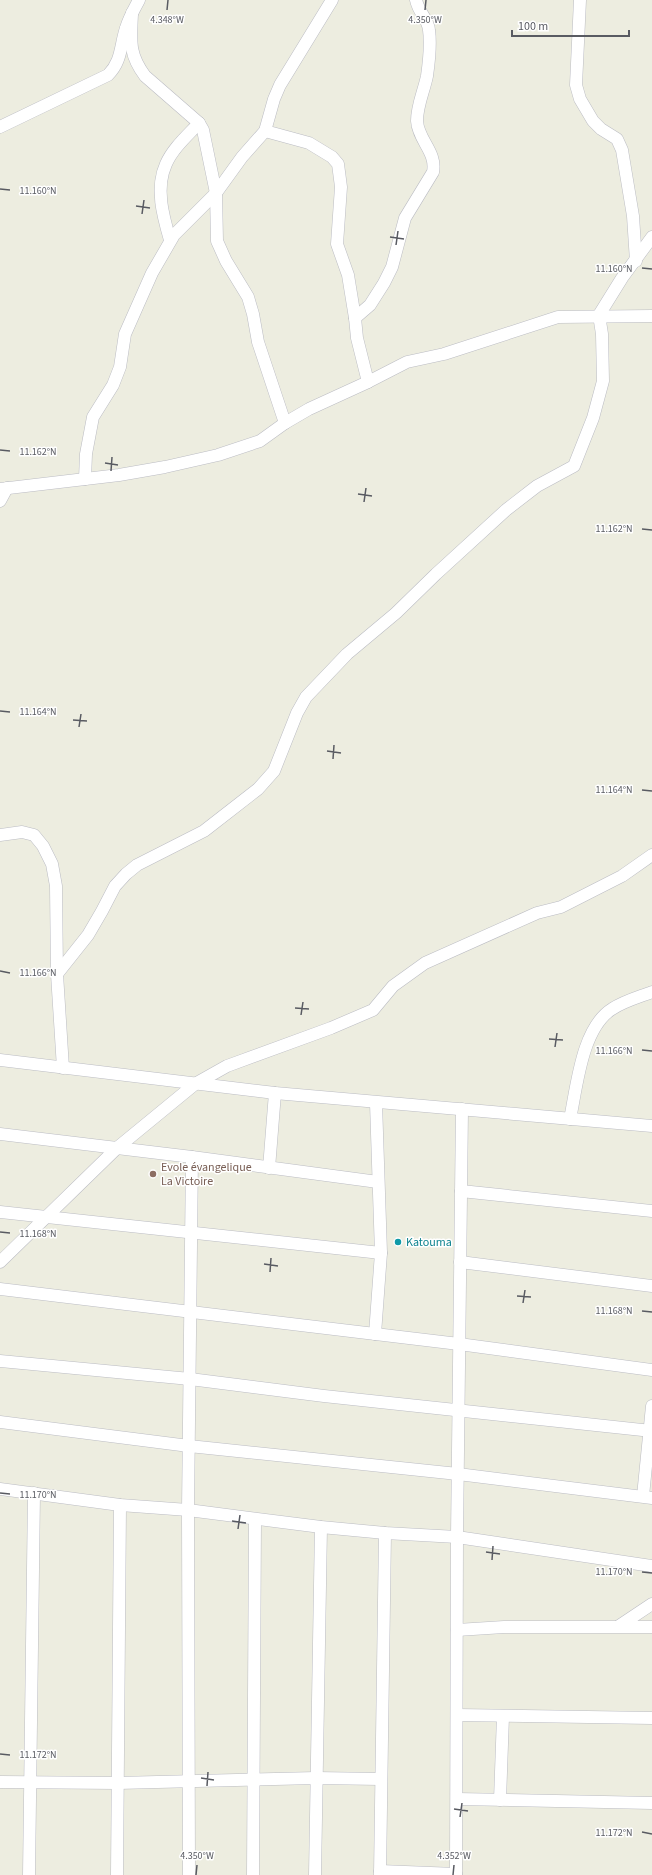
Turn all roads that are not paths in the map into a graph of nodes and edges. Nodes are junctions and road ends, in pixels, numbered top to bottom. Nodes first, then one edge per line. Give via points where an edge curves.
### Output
1 (139, 0) edge
2 (332, 0) edge
3 (416, 0) edge
4 (580, 0) edge
5 (132, 13) junction
6 (200, 123) junction
7 (0, 127) edge
8 (265, 131) junction
9 (216, 193) junction
10 (652, 237) edge
11 (170, 240) junction
12 (636, 261) junction
13 (599, 315) junction
14 (652, 316) edge
15 (355, 318) junction
16 (368, 382) junction
17 (285, 423) junction
18 (85, 479) junction
19 (4, 488) edge
20 (0, 501) edge
21 (0, 835) edge
22 (652, 855) edge
23 (57, 974) junction
24 (652, 992) edge
25 (0, 1060) edge
26 (63, 1068) junction
27 (195, 1084) junction
28 (275, 1093) junction
29 (376, 1103) junction
30 (462, 1109) junction
31 (570, 1119) junction
32 (652, 1126) edge
33 (0, 1134) edge
34 (117, 1148) junction
35 (192, 1157) junction
36 (269, 1168) junction
37 (378, 1182) junction
38 (461, 1191) junction
39 (652, 1211) edge
40 (0, 1212) edge
41 (44, 1217) junction
42 (192, 1232) junction
43 (381, 1253) junction
44 (0, 1262) edge
45 (460, 1262) junction
46 (652, 1286) edge
47 (0, 1289) edge
48 (190, 1312) junction
49 (376, 1334) junction
50 (459, 1344) junction
51 (0, 1361) edge
52 (652, 1370) edge
53 (190, 1379) junction
54 (652, 1406) edge
55 (458, 1409) junction
56 (0, 1422) edge
57 (651, 1431) edge
58 (189, 1446) junction
59 (458, 1474) junction
60 (0, 1489) edge
61 (34, 1493) junction
62 (647, 1497) edge
63 (120, 1505) junction
64 (188, 1510) junction
65 (255, 1520) junction
66 (320, 1527) junction
67 (385, 1533) junction
68 (457, 1537) junction
69 (652, 1566) edge
70 (652, 1604) edge
71 (619, 1626) junction
72 (652, 1627) edge
73 (457, 1630) junction
74 (457, 1715) junction
75 (503, 1716) junction
76 (652, 1718) edge
77 (316, 1778) junction
78 (381, 1779) junction
79 (252, 1780) junction
80 (0, 1782) edge
81 (30, 1782) junction
82 (189, 1782) junction
83 (118, 1783) junction
84 (457, 1799) junction
85 (500, 1800) junction
86 (652, 1803) edge
87 (380, 1873) edge
88 (456, 1874) edge
89 (29, 1875) edge
90 (117, 1875) edge
91 (189, 1875) edge
92 (253, 1875) edge
93 (316, 1875) edge

1 - 5 street
2 - 8 street via 280,86
3 - 15 street via 419,12 429,25 430,32 427,75 417,122 434,161 433,172 405,218 392,267 384,284 370,305
4 - 12 street via 576,85 580,99 594,121 616,139 622,150 633,216
5 - 6 street via 131,42 133,58 138,67
5 - 7 street via 125,29 116,67 108,75
6 - 9 street via 206,139
6 - 11 street via 172,153 163,172 161,201
8 - 9 street
8 - 15 street via 309,143 332,157 338,164 341,187 337,244 348,275
9 - 11 street
9 - 17 street via 219,245 248,297 258,342
10 - 12 street
11 - 18 street via 125,334 120,367 113,385 93,417 86,454
12 - 13 street
13 - 14 street
13 - 16 street via 558,317 444,354 407,362
13 - 23 street via 603,382 597,407 574,466 537,486 506,510 396,613 347,654 306,697 274,770 258,789 204,831 126,874 115,886 88,935
15 - 16 street via 357,338
16 - 17 street
17 - 18 street via 260,441 218,454 165,466
18 - 19 street
19 - 20 street
21 - 23 street via 22,832 34,835 52,864 56,886
22 - 27 street via 622,876 561,907 537,913 425,963 393,986 373,1010 227,1066
23 - 26 street
24 - 31 street via 612,1008 601,1017 585,1048
25 - 26 street
26 - 27 street
27 - 28 street
27 - 34 street
28 - 29 street
28 - 36 street
29 - 30 street
29 - 37 street
30 - 31 street
30 - 38 street
31 - 32 street
33 - 34 street
34 - 35 street
34 - 41 street
35 - 36 street
35 - 42 street
36 - 37 street
37 - 43 street
38 - 39 street
38 - 45 street
40 - 41 street
41 - 42 street
41 - 44 street
42 - 43 street
42 - 48 street
43 - 49 street
45 - 46 street
45 - 50 street
47 - 48 street
48 - 49 street
48 - 53 street
49 - 50 street
50 - 52 street
50 - 55 street
51 - 53 street
53 - 55 street
53 - 58 street
54 - 57 street
55 - 57 street
55 - 59 street
56 - 58 street
57 - 62 street
58 - 59 street
58 - 64 street
59 - 62 street
59 - 68 street
60 - 61 street
61 - 63 street
61 - 81 street
63 - 64 street
63 - 83 street
64 - 65 street
64 - 82 street
65 - 66 street
65 - 79 street
66 - 67 street
66 - 77 street
67 - 68 street
67 - 78 street
68 - 69 street
68 - 73 street
70 - 71 street
71 - 72 street
71 - 73 street
73 - 74 street
74 - 75 street
74 - 84 street
75 - 76 street
75 - 85 street
77 - 78 street
77 - 79 street
77 - 93 street
78 - 87 street
79 - 82 street
79 - 92 street
80 - 81 street
81 - 83 street
81 - 89 street
82 - 83 street
82 - 91 street
83 - 90 street
84 - 85 street
84 - 88 street
85 - 86 street
87 - 88 street

